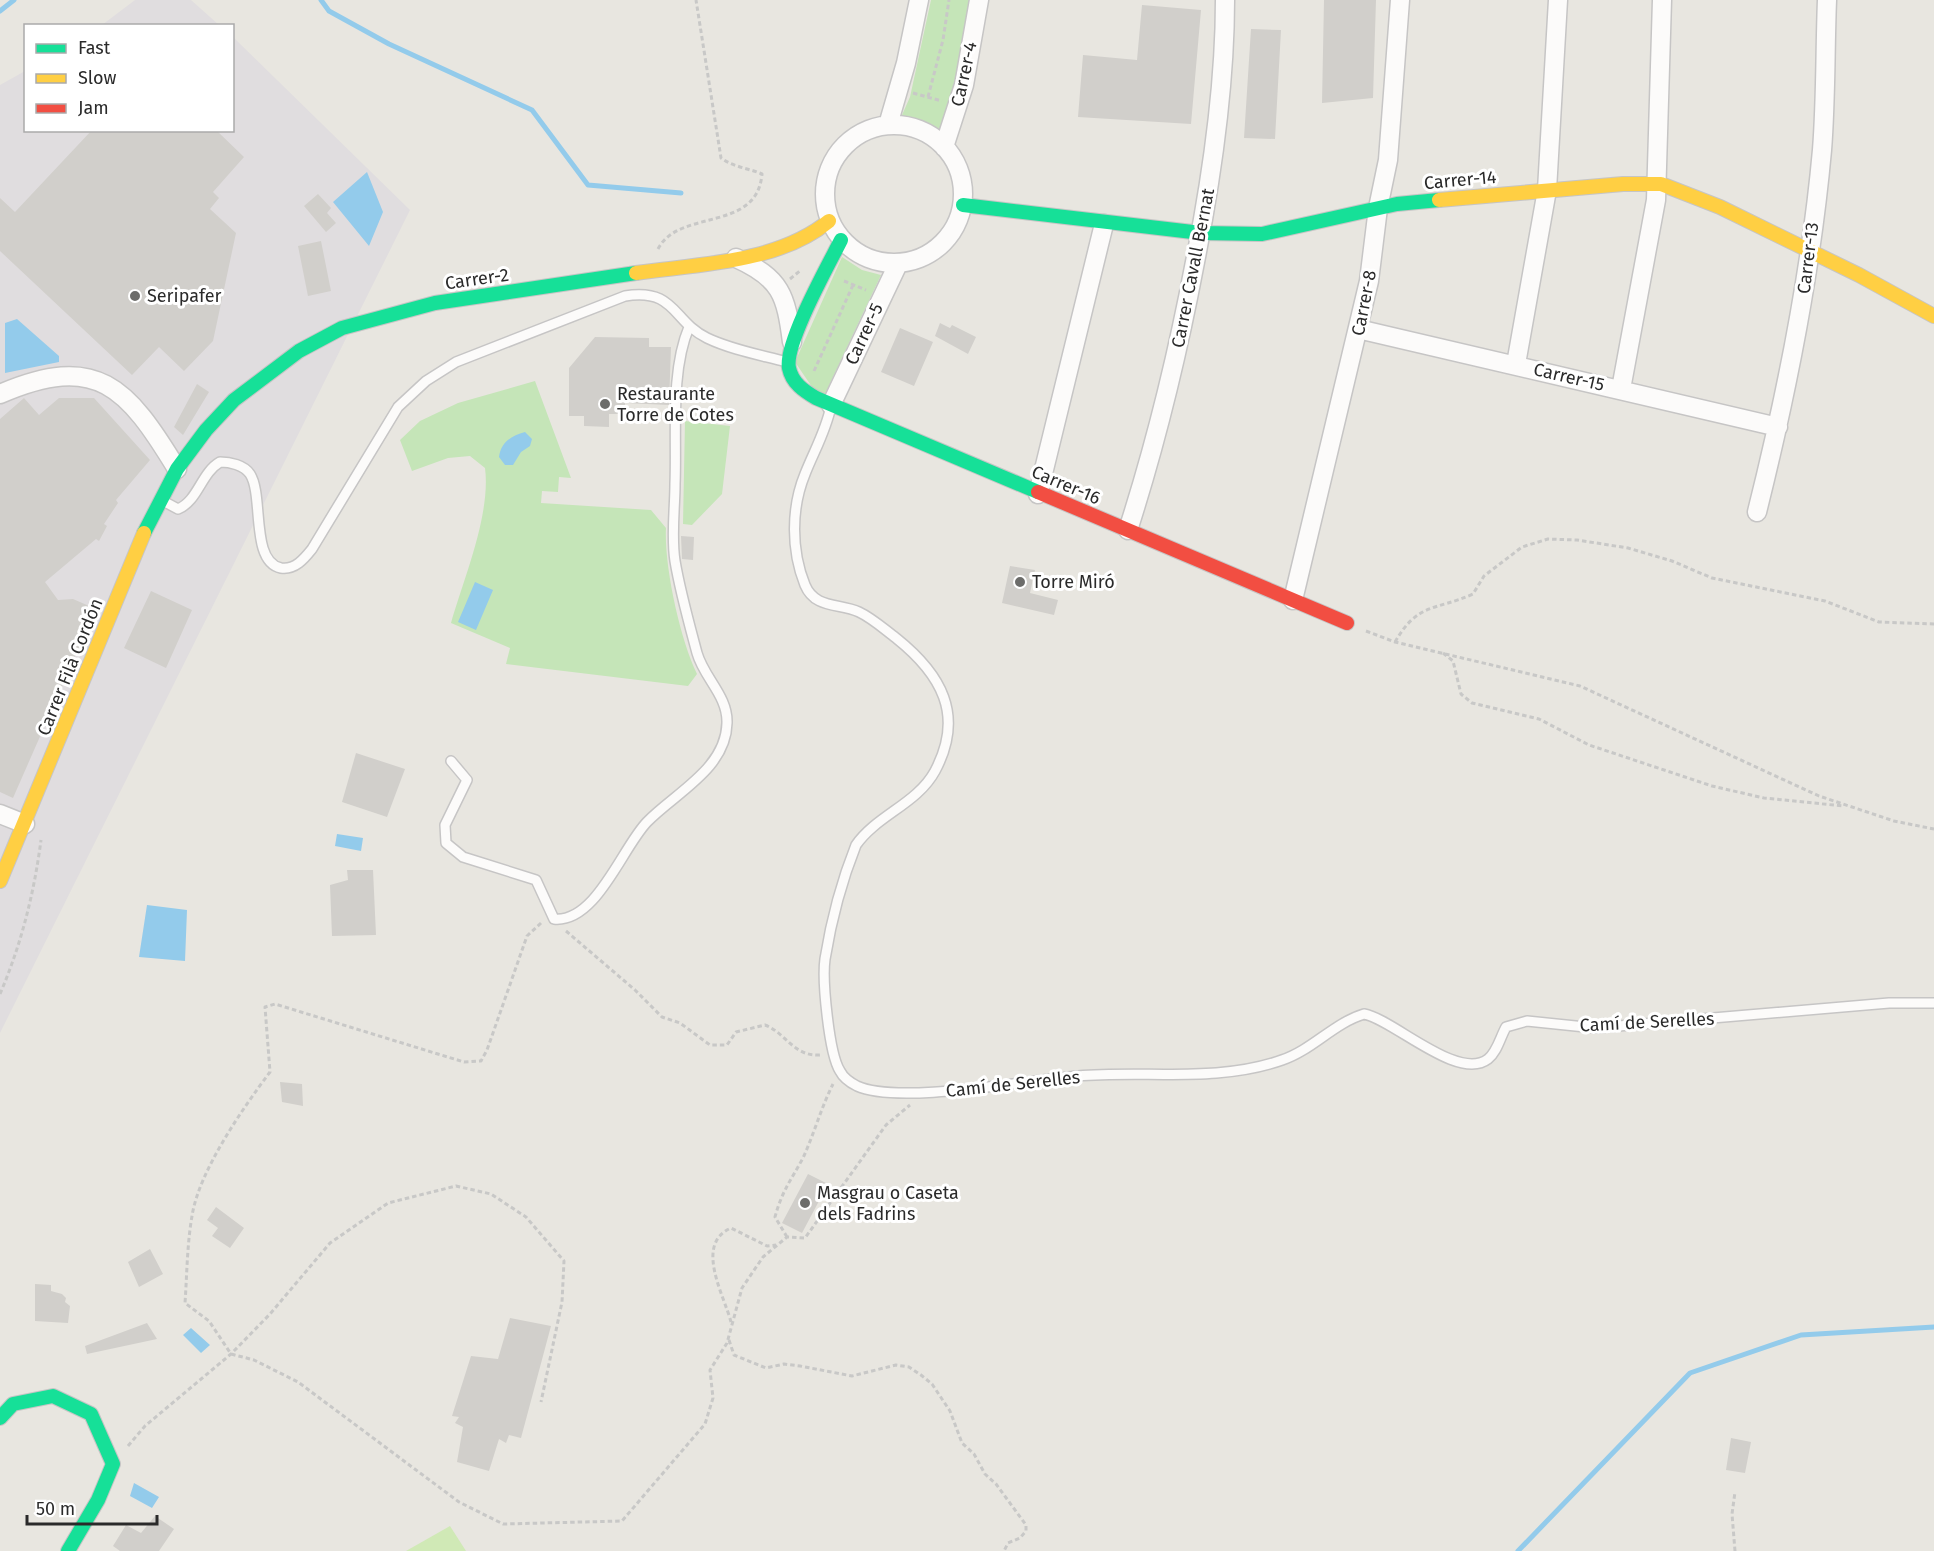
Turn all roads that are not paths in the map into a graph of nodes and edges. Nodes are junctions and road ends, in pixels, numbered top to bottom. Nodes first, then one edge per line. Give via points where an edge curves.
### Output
1 (919, 0) edge
2 (979, 0) edge
3 (1225, 0) edge
4 (1400, 0) edge
5 (1558, 0) edge
6 (1662, 0) edge
7 (1827, 0) edge
8 (888, 125) junction
9 (944, 147) junction
10 (1657, 184) junction
11 (1547, 190) junction
12 (963, 204) junction
13 (1378, 208) junction
14 (829, 221) junction
15 (1104, 224) junction
16 (1201, 233) junction
17 (841, 240) junction
18 (1809, 253) junction
19 (736, 258) junction
20 (898, 264) junction
21 (1934, 316) edge
22 (689, 327) junction
23 (1358, 329) junction
24 (790, 354) junction
25 (1516, 364) junction
26 (1621, 389) junction
27 (0, 394) edge
28 (831, 405) junction
29 (1778, 427) junction
30 (177, 469) junction
31 (1038, 494) junction
32 (161, 500) junction
33 (1757, 512) dead end
34 (1128, 530) junction
35 (1293, 600) junction
36 (1347, 623) road end
37 (451, 761) dead end
38 (0, 814) edge
39 (25, 824) junction
40 (0, 881) edge
41 (1934, 1003) edge
42 (0, 1418) edge
43 (68, 1551) edge

1 - 8 street
2 - 9 street, Carrer-4 via 958,106
3 - 16 street, Carrer Cavall Bernat via 1220,91
4 - 13 street, Carrer-8 via 1388,160
5 - 11 street
6 - 10 street
7 - 18 street, Carrer-13 via 1822,150
8 - 9 street via 920,129
8 - 14 street via 857,136 834,158 826,178 824,200
9 - 12 street via 955,161 962,182
10 - 11 street, Carrer-14
10 - 18 street, Carrer-14 via 1720,207
10 - 26 street
11 - 13 street, Carrer-14
11 - 25 street
12 - 15 street, Carrer-14
12 - 20 street via 955,227 941,246 921,259
13 - 16 street, Carrer-14 via 1262,234
13 - 23 street, Carrer-8 via 1376,243
14 - 17 street
14 - 19 street, Carrer-2 via 788,244
15 - 16 street, Carrer-14
15 - 31 street
16 - 34 street, Carrer Cavall Bernat via 1165,401
17 - 20 street via 857,254 877,262
17 - 24 street
18 - 21 street, Carrer-14
18 - 29 street, Carrer-13 via 1795,349
19 - 24 street via 775,282 785,300
19 - 30 street, Carrer-2 via 435,303 342,328 292,356 234,400
20 - 28 street, Carrer-5
22 - 24 lane via 720,344
22 - 32 lane via 664,300 625,296 456,362 426,381 398,407 312,549 293,567 274,565 265,554 254,481 248,471 230,462 220,462 207,473 187,506 178,509
22 - 37 lane via 678,360 675,559 698,655 725,706 725,736 710,765 648,822 617,869 577,914 566,920 554,919 536,880 463,857 446,843 445,825 467,780
23 - 25 street, Carrer-15
23 - 35 street, Carrer-8
24 - 28 street, Carrer-16 via 794,381 805,392
25 - 26 street, Carrer-15
26 - 29 street, Carrer-15
27 - 30 street via 51,376 68,374 98,380 135,409 159,438
28 - 31 street, Carrer-16
28 - 41 lane, Camí de Serelles via 797,502 795,538 805,585 819,601 858,612 905,646 938,682 948,712 938,765 929,781 866,833 853,853 825,961 834,1054 840,1072 849,1081 867,1089 928,1092 1085,1075 1239,1071 1284,1060 1364,1014 1384,1020 1402,1035 1440,1055 1474,1064 1488,1059 1495,1051 1506,1027 1527,1021 1595,1028 1879,1004
29 - 33 street, Carrer-13
30 - 32 street, Carrer Filà Cordón
31 - 34 street, Carrer-16
32 - 39 street, Carrer Filà Cordón via 143,535
34 - 35 street, Carrer-16
35 - 36 street, Carrer-16
38 - 39 street
39 - 40 street, Carrer Filà Cordón
42 - 43 street via 13,1404 53,1396 91,1414 113,1464 98,1500

